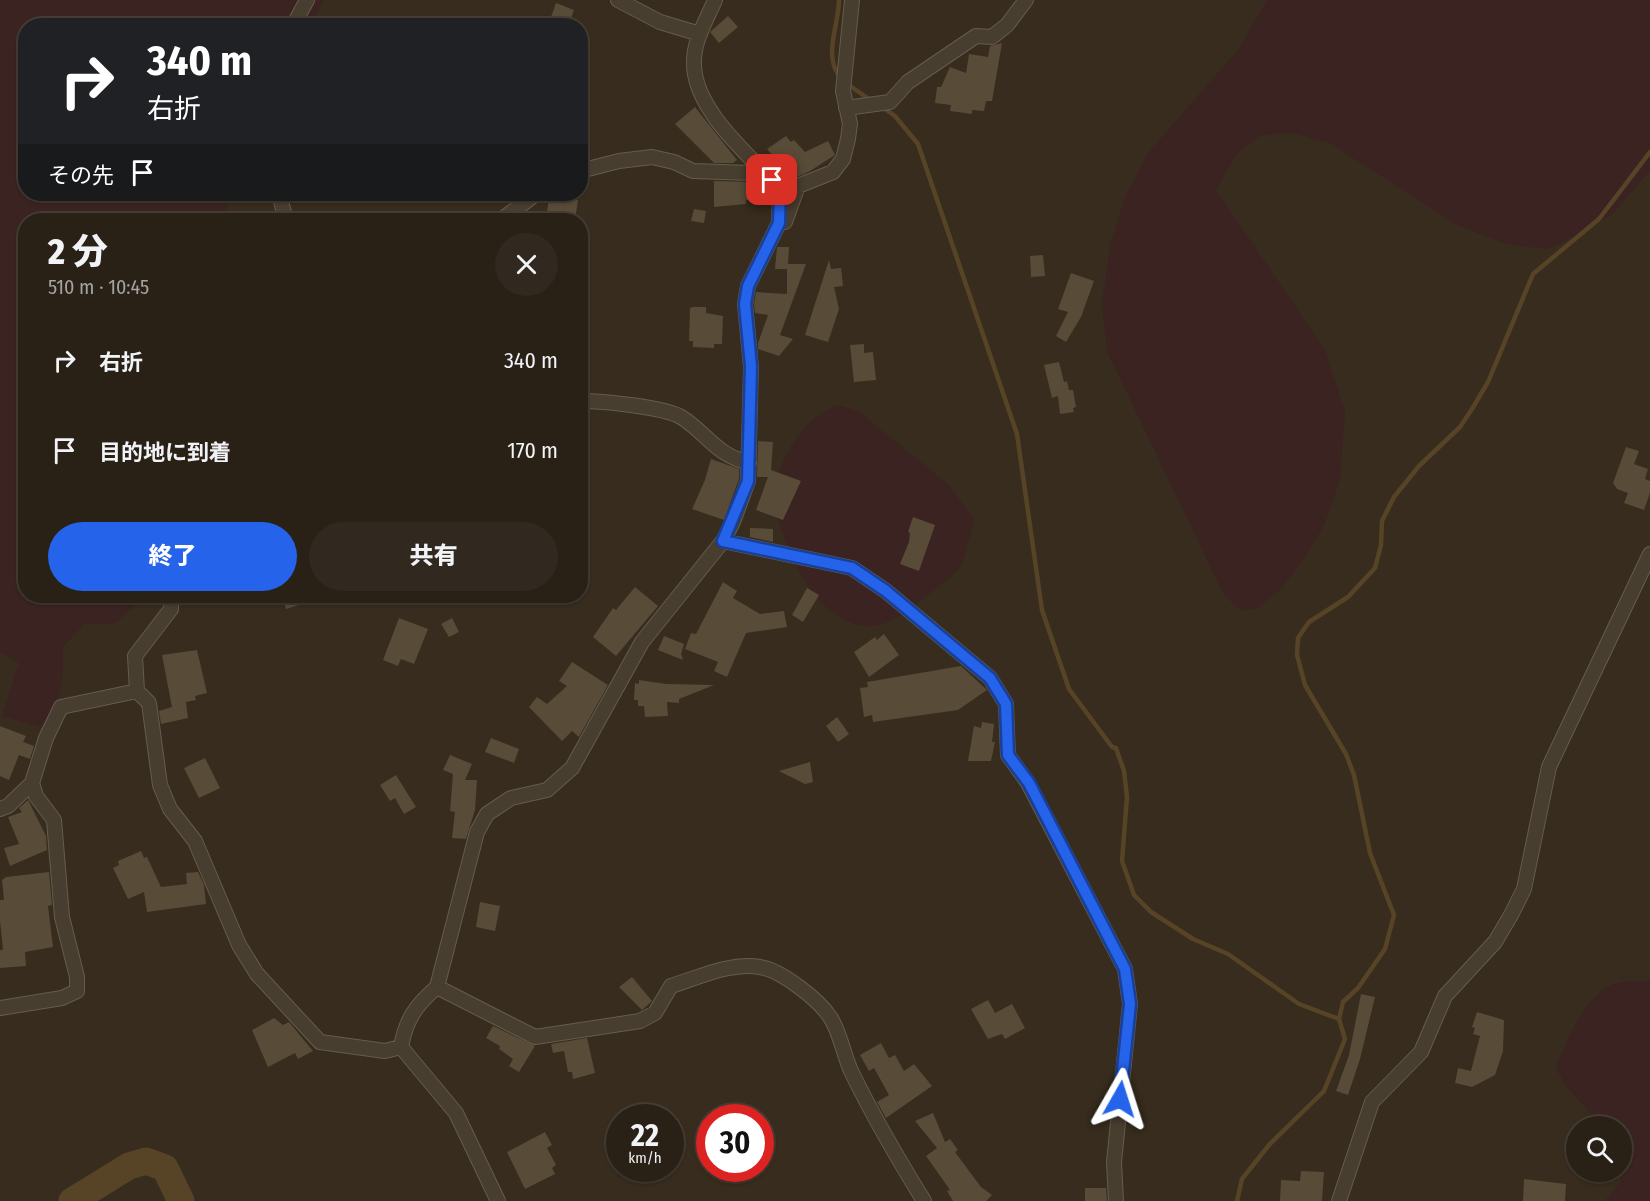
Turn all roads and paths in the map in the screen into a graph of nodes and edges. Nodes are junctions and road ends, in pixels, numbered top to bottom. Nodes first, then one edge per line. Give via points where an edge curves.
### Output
1 (307, 0) edge
2 (618, 0) edge
3 (715, 0) edge
4 (852, 0) edge
5 (1026, 0) edge
6 (297, 18) edge
7 (700, 34) junction
8 (846, 108) junction
9 (756, 167) junction
10 (588, 169) edge
11 (527, 201) edge
12 (510, 213) edge
13 (779, 223) junction
14 (588, 402) edge
15 (749, 463) junction
16 (723, 541) junction
17 (1650, 554) edge
18 (171, 603) edge
19 (136, 691) junction
20 (32, 783) junction
21 (0, 809) edge
22 (436, 987) junction
23 (0, 1008) edge
24 (401, 1047) junction
25 (498, 1201) edge
26 (924, 1201) edge
27 (1116, 1201) edge
28 (1339, 1201) edge

1 - 6 street
2 - 7 street via 660,22
3 - 7 street
4 - 8 street via 843,91
5 - 8 street via 992,38 976,36 909,82 890,102
7 - 9 street via 693,59 694,77 703,99
8 - 13 street via 850,124 843,159 833,172 798,186 783,225
9 - 10 street via 751,173 693,171 652,157
9 - 13 street via 780,188
11 - 12 street
13 - 15 street via 748,286 745,304 751,366
14 - 15 street via 666,411 681,417 716,448
15 - 16 street via 748,481
16 - 22 street via 642,642 572,768 547,790 511,798 487,814 477,832
16 - 27 street via 852,568 886,591 990,678 1006,704 1008,755 1029,783 1125,969 1130,1004 1114,1162
17 - 28 street via 1549,767 1524,889 1495,942 1444,996 1421,1052 1372,1102
18 - 19 street via 171,609 135,656
19 - 20 street via 61,707
19 - 24 street via 149,703 160,785 170,809 195,841 239,945 256,974 320,1042 386,1051
20 - 21 street
20 - 23 street via 36,796 54,820 62,917 77,991 63,998
22 - 24 street via 405,1024
22 - 26 street via 535,1037 639,1021 655,1013 671,986 721,970 771,970 807,993 831,1018 843,1055 880,1131
24 - 25 street via 456,1113

